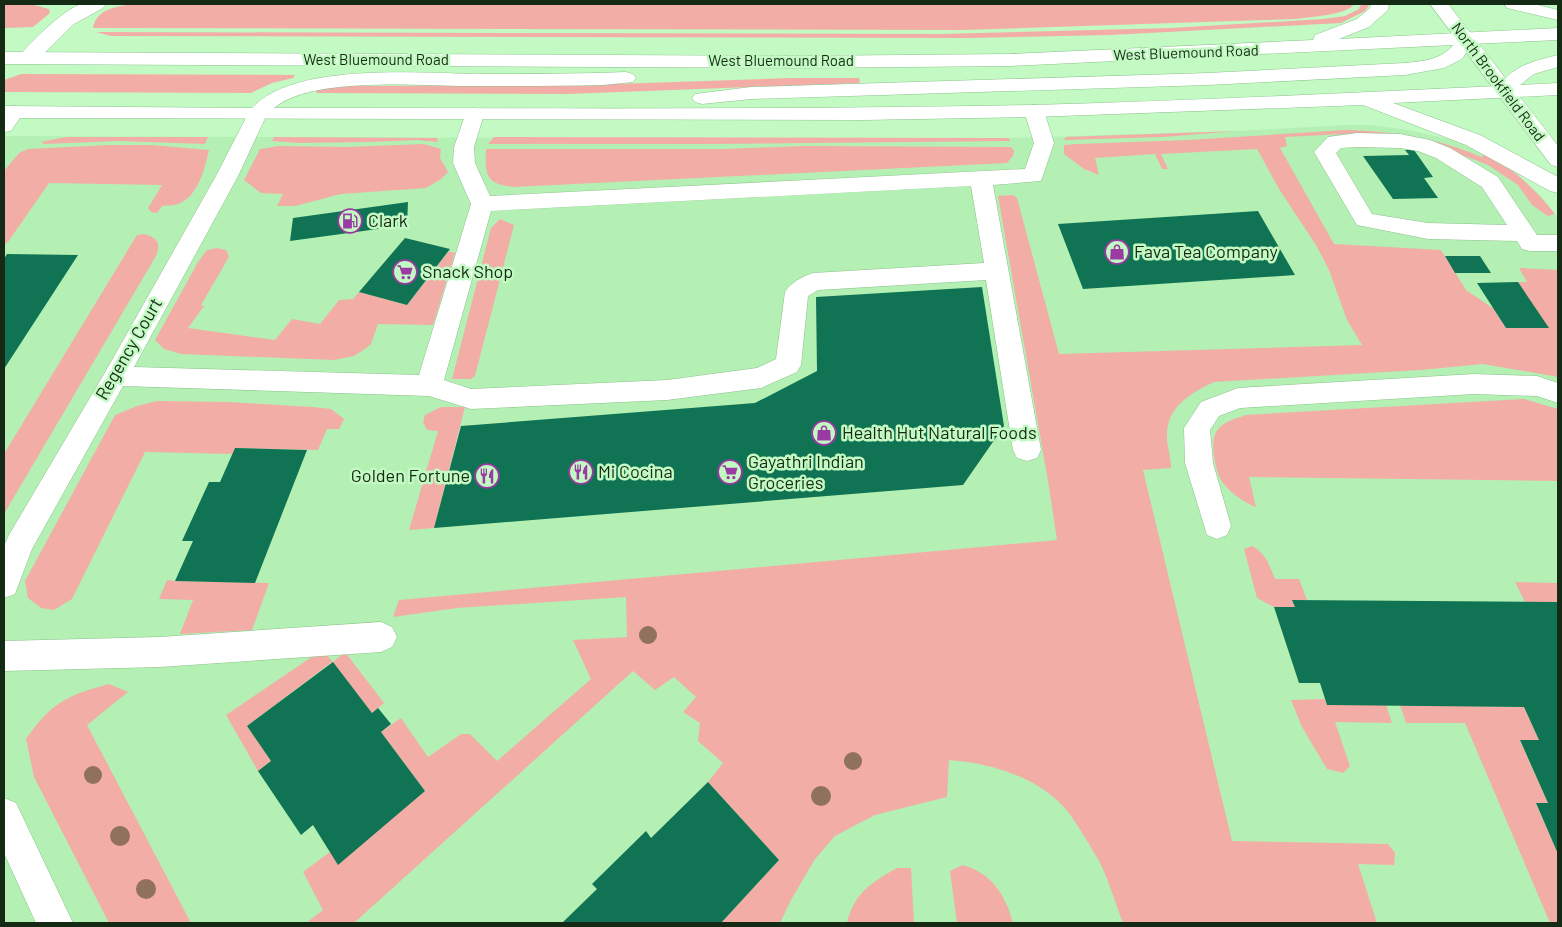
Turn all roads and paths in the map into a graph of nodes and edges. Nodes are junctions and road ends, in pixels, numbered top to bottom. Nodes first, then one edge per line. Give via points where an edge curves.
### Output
1 (97, 4) edge
2 (1380, 4) edge
3 (1439, 4) edge
4 (1512, 4) edge
5 (1558, 15) edge
6 (1558, 34) edge
7 (1466, 39) junction
8 (1289, 48) junction
9 (4, 58) edge
10 (28, 58) junction
11 (1558, 61) edge
12 (797, 62) junction
13 (4, 70) edge
14 (1558, 89) edge
15 (1505, 92) junction
16 (1362, 98) junction
17 (1034, 111) junction
18 (258, 114) junction
19 (474, 114) junction
20 (554, 114) junction
21 (7, 116) edge
22 (1558, 160) edge
23 (981, 178) junction
24 (1558, 186) edge
25 (482, 204) junction
26 (1523, 233) junction
27 (1558, 243) edge
28 (997, 271) junction
29 (116, 376) junction
30 (429, 386) junction
31 (1558, 393) edge
32 (1027, 450) dead end
33 (1217, 526) dead end
34 (4, 584) edge
35 (381, 637) dead end
36 (4, 656) edge
37 (4, 815) edge
38 (55, 923) edge

1 - 10 main road via 82,9 65,21
2 - 8 main road via 1379,10 1363,23 1334,36
3 - 7 main road, North Brookfield Road
4 - 5 main road
6 - 7 main road, West Bluemound Road
7 - 8 main road, West Bluemound Road
7 - 15 main road, North Brookfield Road
7 - 20 main road via 1455,55 1437,64 1405,69 1208,79 751,93
8 - 12 main road, West Bluemound Road via 1010,60
9 - 10 main road, West Bluemound Road
10 - 12 main road, West Bluemound Road
10 - 13 main road
11 - 15 main road via 1534,66 1515,76
12 - 18 main road via 590,80 349,81 279,96 268,102
14 - 15 main road
15 - 16 main road
15 - 22 main road, North Brookfield Road
16 - 17 main road
16 - 24 main road via 1466,137
17 - 20 main road
17 - 23 main road via 1044,143 1033,176
18 - 19 main road
18 - 21 main road
18 - 29 main road, Regency Court
19 - 20 main road
19 - 25 main road via 464,147 464,163
23 - 25 main road
23 - 28 main road
25 - 30 main road
26 - 26 main road via 1490,182 1443,153 1400,141 1357,140 1335,142 1325,152 1365,220 1428,231
26 - 27 main road via 1530,243
28 - 30 main road via 813,282 797,292 788,365 760,378 667,390 471,399
28 - 32 main road
29 - 30 main road
29 - 34 main road, Regency Court via 19,544
31 - 33 main road via 1537,386 1474,384 1238,398 1210,409 1196,428 1199,463
35 - 36 main road via 160,652
37 - 38 main road

